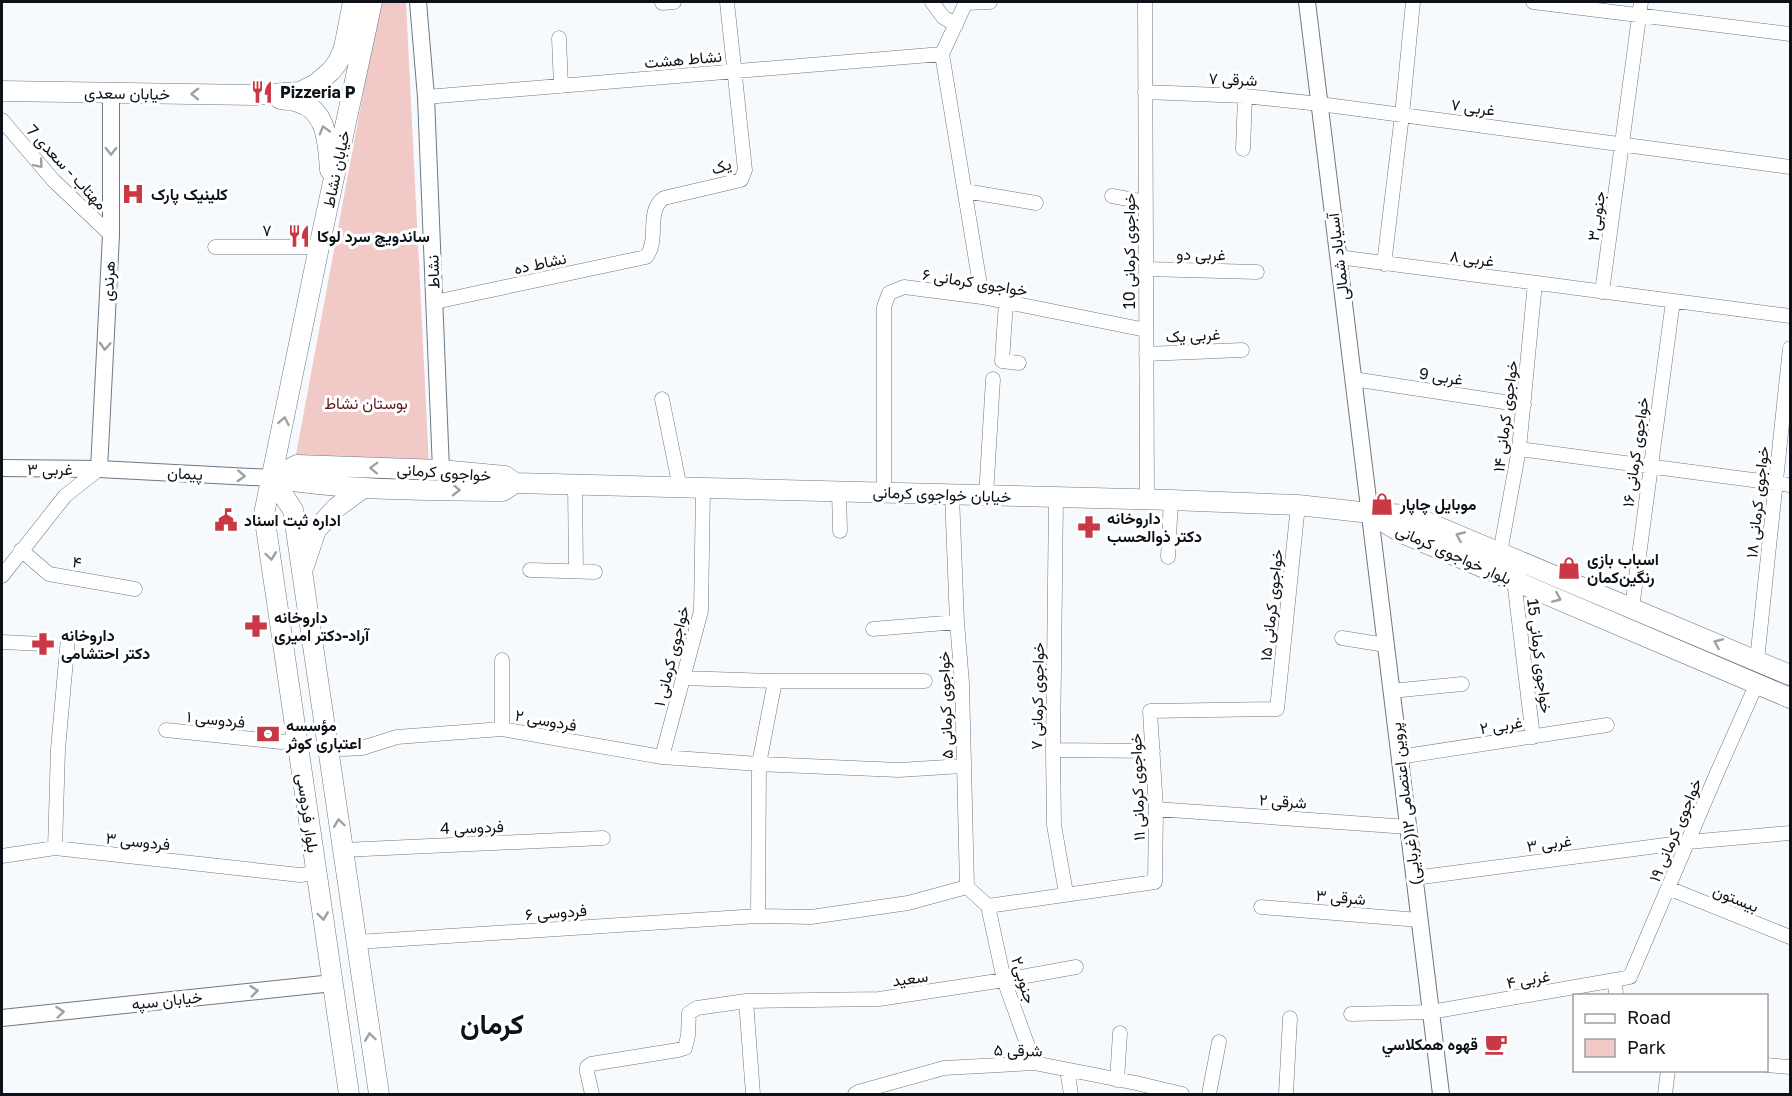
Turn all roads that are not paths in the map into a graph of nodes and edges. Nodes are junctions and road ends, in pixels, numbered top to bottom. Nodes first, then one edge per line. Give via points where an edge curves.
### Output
1 (353, 2) edge
2 (372, 2) edge
3 (418, 2) edge
4 (727, 2) edge
5 (932, 2) edge
6 (966, 2) edge
7 (990, 2) edge
8 (1145, 2) edge
9 (1307, 2) edge
10 (1413, 2) edge
11 (1533, 2) edge
12 (1640, 8) edge
13 (956, 25) junction
14 (1791, 34) edge
15 (559, 38) dead end
16 (942, 54) junction
17 (734, 71) junction
18 (561, 86) junction
19 (2, 91) edge
20 (111, 92) junction
21 (1145, 92) junction
22 (253, 94) junction
23 (1245, 96) junction
24 (426, 97) junction
25 (1320, 104) junction
26 (1402, 115) junction
27 (2, 120) edge
28 (1622, 144) junction
29 (1243, 149) dead end
30 (1791, 167) edge
31 (331, 188) junction
32 (965, 191) junction
33 (1112, 196) dead end
34 (1145, 202) junction
35 (1036, 203) dead end
36 (111, 235) junction
37 (215, 247) dead end
38 (319, 247) junction
39 (650, 252) joint
40 (1338, 257) junction
41 (1384, 264) junction
42 (1146, 269) junction
43 (1257, 272) dead end
44 (1535, 283) junction
45 (1602, 292) junction
46 (982, 297) junction
47 (1672, 301) junction
48 (435, 302) junction
49 (1006, 302) junction
50 (1791, 316) edge
51 (1146, 330) junction
52 (1791, 348) edge
53 (1242, 350) dead end
54 (1146, 354) junction
55 (1019, 363) dead end
56 (993, 379) dead end
57 (1353, 379) junction
58 (662, 399) dead end
59 (1524, 405) junction
60 (1520, 449) junction
61 (1650, 466) junction
62 (2, 468) edge
63 (99, 469) junction
64 (441, 470) junction
65 (272, 478) junction
66 (515, 483) junction
67 (1776, 483) junction
68 (575, 485) junction
69 (1791, 485) edge
70 (680, 488) junction
71 (362, 489) junction
72 (703, 489) junction
73 (839, 490) junction
74 (884, 491) junction
75 (952, 495) junction
76 (986, 496) junction
77 (1056, 498) junction
78 (1147, 500) junction
79 (1172, 500) junction
80 (1298, 505) junction
81 (1370, 513) junction
82 (840, 531) dead end
83 (21, 550) junction
84 (1500, 553) junction
85 (1168, 557) dead end
86 (531, 570) dead end
87 (302, 571) junction
88 (576, 572) junction
89 (595, 572) dead end
90 (2, 576) edge
91 (1514, 580) junction
92 (135, 589) dead end
93 (1632, 608) junction
94 (957, 622) junction
95 (873, 629) dead end
96 (68, 638) dead end
97 (1342, 638) dead end
98 (2, 642) edge
99 (43, 644) dead end
100 (1386, 645) junction
101 (502, 660) dead end
102 (1757, 660) junction
103 (1791, 675) edge
104 (683, 678) junction
105 (775, 681) junction
106 (925, 681) dead end
107 (1757, 683) junction
108 (1462, 684) dead end
109 (1391, 691) junction
110 (1791, 698) edge
111 (1277, 709) joint
112 (1607, 725) dead end
113 (502, 729) junction
114 (166, 730) dead end
115 (1533, 737) junction
116 (297, 740) junction
117 (328, 747) junction
118 (1053, 750) junction
119 (1153, 751) junction
120 (662, 757) junction
121 (1399, 757) junction
122 (759, 764) junction
123 (963, 766) junction
124 (1156, 809) junction
125 (1408, 827) junction
126 (1791, 833) edge
127 (603, 838) dead end
128 (1688, 842) junction
129 (54, 848) junction
130 (343, 850) junction
131 (2, 856) edge
132 (317, 873) junction
133 (1414, 878) junction
134 (967, 887) junction
135 (1668, 888) junction
136 (1066, 893) junction
137 (988, 906) junction
138 (1261, 907) dead end
139 (758, 916) junction
140 (1419, 920) junction
141 (1791, 938) edge
142 (357, 942) junction
143 (1076, 967) dead end
144 (362, 980) junction
145 (1004, 980) junction
146 (1615, 980) junction
147 (333, 983) junction
148 (1616, 994) edge
149 (746, 1001) junction
150 (1431, 1012) junction
151 (1352, 1014) dead end
152 (2, 1018) edge
153 (1290, 1018) dead end
154 (1120, 1034) dead end
155 (1219, 1042) dead end
156 (1034, 1063) junction
157 (1768, 1065) edge
158 (1791, 1067) edge
159 (1067, 1070) junction
160 (1668, 1072) edge
161 (1117, 1080) junction
162 (349, 1095) edge
163 (379, 1095) edge
164 (592, 1095) edge
165 (753, 1095) edge
166 (855, 1095) edge
167 (1071, 1095) edge
168 (1182, 1095) edge
169 (1209, 1095) edge
170 (1286, 1095) edge
171 (1441, 1095) edge
172 (1665, 1095) edge

1 - 22 main road via 344,48 331,72 300,92
2 - 31 main road, خیابان نشاط
3 - 24 street, نشاط
4 - 17 street
5 - 13 street
6 - 7 street
6 - 13 street
8 - 21 street, خواجوی کرمانی 10
9 - 25 street, آسیاباد شمالی
10 - 26 street
11 - 12 street
12 - 14 street
12 - 28 street, جنوبی۳
13 - 16 street
15 - 18 street
16 - 17 street, نشاط هشت
16 - 32 street
17 - 18 street, نشاط هشت
17 - 39 street, یک via 744,175 741,180 657,202
18 - 24 street, نشاط هشت
19 - 20 main road, خیابان سعدی
22 -> 20 main road, خیابان سعدی
20 -> 36 street, هرندی
21 - 23 street, شرقی ۷
21 - 34 street, خواجوی کرمانی 10
31 -> 22 main road via 325,134 314,110 300,102
23 - 25 street, شرقی ۷
23 - 29 street
24 - 48 street, نشاط
25 - 26 street, ۷ غربی
25 - 40 street, آسیاباد شمالی
26 - 28 street, ۷ غربی
26 - 41 street
27 -> 36 street, مهتاب - سعدی 7 via 53,180
28 - 30 street, ۷ غربی
28 - 45 street, جنوبی۳
31 - 38 main road, خیابان نشاط
32 - 35 street
32 - 46 street
33 - 34 street
34 - 42 street, خواجوی کرمانی 10
36 -> 63 street, هرندی
37 - 38 street, ۷
65 -> 38 main road, خیابان نشاط
39 - 48 street, نشاط ده via 646,257
40 - 41 street, ۸ غربی
40 - 57 street, آسیاباد شمالی
41 - 44 street, ۸ غربی
42 - 43 street, غربی دو
42 - 51 street, خواجوی کرمانی 10
44 - 45 street, ۸ غربی
44 - 59 street, خواجوی کرمانی ۱۴
45 - 47 street, ۸ غربی
46 - 49 street, خواجوی کرمانی ۶
46 - 74 street, خواجوی کرمانی ۶ via 904,287 890,293 884,307
47 - 50 street, ۸ غربی
47 - 61 street, خواجوی کرمانی ۱۶
48 - 64 street, نشاط
49 - 51 street, خواجوی کرمانی ۶
49 - 55 street via 1002,361
51 - 54 street, خواجوی کرمانی 10
52 - 67 street, خواجوی کرمانی ۱۸
53 - 54 street, غربی یک
54 - 78 street, خواجوی کرمانی 10
56 - 76 street
57 - 59 street, غربی 9
57 - 81 street, آسیاباد شمالی
58 - 70 street
59 - 60 street, خواجوی کرمانی ۱۴
60 - 61 street
60 - 84 street, خواجوی کرمانی ۱۴
61 - 67 street
61 - 93 street, خواجوی کرمانی ۱۶
62 - 63 street, ۳ غربی
63 -> 65 street, پیمان
63 - 83 street via 65,496
64 -> 65 main road, خواجوی کرمانی via 297,465
64 - 66 main road, خواجوی کرمانی via 505,476
65 - 71 main road, خواجوی کرمانی
65 - 87 main road, بلوار فردوسی via 293,510
65 -> 116 main road, بلوار فردوسی via 264,514
66 - 68 main road, خیابان خواجوی کرمانی
71 -> 66 main road, خواجوی کرمانی via 503,491
67 - 69 street
67 - 102 street, خواجوی کرمانی ۱۸
68 - 70 main road, خیابان خواجوی کرمانی
68 - 88 street
70 - 72 main road, خیابان خواجوی کرمانی
71 - 87 main road via 337,507 316,530
72 - 73 main road, خیابان خواجوی کرمانی
72 - 104 street, خواجوی کرمانی ۱ via 700,611
73 - 74 main road, خیابان خواجوی کرمانی
73 - 82 street
74 - 75 main road, خیابان خواجوی کرمانی
75 - 76 main road, خیابان خواجوی کرمانی
75 - 94 street, خواجوی کرمانی ۵
76 - 77 main road, خیابان خواجوی کرمانی
77 - 78 main road, خیابان خواجوی کرمانی
77 - 118 street, خواجوی کرمانی ۷
78 - 79 main road, خیابان خواجوی کرمانی
79 - 80 main road, خیابان خواجوی کرمانی
79 - 85 street
80 - 81 main road, خیابان خواجوی کرمانی
80 - 111 street, خواجوی کرمانی ۱۵
84 -> 81 main road, بلوار خواجوی کرمانی via 1410,515
81 - 91 main road, بلوار خواجوی کرمانی via 1402,533
81 - 100 street, پروین اعتصامی ۱۲(غربایی)
83 - 90 street
83 - 92 street, ۴ via 50,574
84 - 93 main road, بلوار خواجوی کرمانی
86 - 88 street
87 - 117 main road, بلوار فردوسی
88 - 89 street
91 -> 107 main road, بلوار خواجوی کرمانی
91 - 115 street, خواجوی کرمانی 15
102 -> 93 main road, بلوار خواجوی کرمانی
94 - 95 street
94 - 123 street, خواجوی کرمانی ۵
96 - 129 street
97 - 100 street
98 - 99 street
100 - 109 street, پروین اعتصامی ۱۲(غربایی)
101 - 113 street
102 - 103 main road, بلوار خواجوی کرمانی
104 - 105 street
104 - 120 street, خواجوی کرمانی ۱
105 - 106 street
105 - 122 street
107 - 110 main road, بلوار خواجوی کرمانی
107 - 128 street, خواجوی کرمانی ۱۹
108 - 109 street
109 - 121 street, پروین اعتصامی ۱۲(غربایی)
111 - 119 street, خواجوی کرمانی ۱۱ via 1150,711
112 - 115 street, غربی ۲
113 - 117 street, فردوسی ۲ via 397,737 362,748
113 - 120 street, فردوسی ۲
114 - 116 street, فردوسی ۱ via 281,742
115 - 121 street, غربی ۲
116 - 132 main road, بلوار فردوسی
130 -> 117 main road, بلوار فردوسی
118 - 119 street
118 - 136 street, خواجوی کرمانی ۷ via 1054,825
119 - 124 street, خواجوی کرمانی ۱۱
120 - 122 street, فردوسی ۲
121 - 125 street, پروین اعتصامی ۱۲(غربایی)
122 - 123 street, فردوسی ۲ via 899,770
122 - 139 street
123 - 134 street, خواجوی کرمانی ۵
124 - 125 street, شرقی ۲
124 - 136 street, خواجوی کرمانی ۱۱ via 1155,882
125 - 133 street, پروین اعتصامی ۱۲(غربایی)
126 - 128 street, غربی ۳
127 - 130 street, فردوسی 4
128 - 133 street, غربی ۳
128 - 135 street, خواجوی کرمانی ۱۹
129 - 131 street, فردوسی ۳
129 - 132 street, فردوسی ۳ via 300,875
130 - 142 main road, بلوار فردوسی
132 -> 147 main road, بلوار فردوسی
133 - 140 street, پروین اعتصامی ۱۲(غربایی)
134 - 137 street
134 - 139 street, فردوسی ۶ via 908,903 811,917
135 - 141 street, بیستون
135 - 146 street, خواجوی کرمانی ۱۹ via 1630,977
136 - 137 street
137 - 145 street, جنوبی۲
138 - 140 street, شرقی ۳
139 - 142 street, فردوسی ۶
140 - 150 street, پروین اعتصامی ۱۲(غربایی)
142 - 144 main road, بلوار فردوسی
143 - 145 street, سعید
144 - 147 main road
163 -> 144 main road, بلوار فردوسی
145 - 149 street, سعید via 879,999
145 - 156 street, جنوبی۲
146 - 148 street
146 - 150 street, غربی ۴
152 -> 147 street, خیابان سپه
147 - 162 main road, بلوار فردوسی
149 - 164 street, سعید via 696,1008 689,1013 685,1048 591,1064 587,1072
149 - 165 street
150 - 151 street, غربی ۴
150 - 171 street, پروین اعتصامی ۱۲(غربایی)
153 - 170 street
154 - 161 street
155 - 169 street
156 - 159 street, شرقی ۵
156 - 166 street, شرقی ۵ via 944,1068
157 - 158 street
159 - 161 street, شرقی ۵
159 - 167 street
160 - 172 street
161 - 168 street, شرقی ۵

